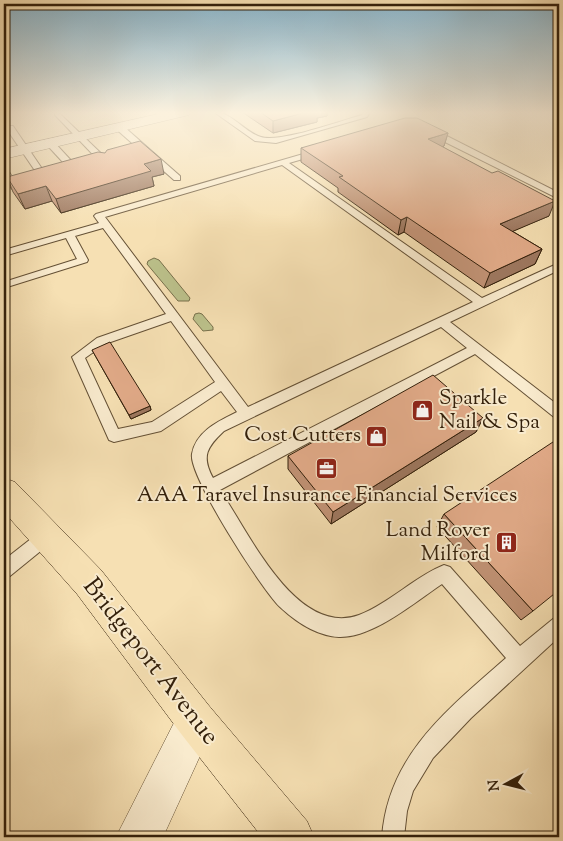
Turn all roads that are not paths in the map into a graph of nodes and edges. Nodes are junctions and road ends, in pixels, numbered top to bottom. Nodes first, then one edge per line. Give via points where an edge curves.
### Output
1 (26, 151) edge
2 (58, 151) edge
3 (95, 151) edge
4 (147, 151) edge
5 (321, 151) edge
6 (469, 151) edge
7 (283, 162) junction
8 (106, 163) edge
9 (75, 170) edge
10 (4, 171) edge
11 (177, 178) dead end
12 (45, 179) edge
13 (15, 187) edge
14 (559, 196) edge
15 (105, 224) junction
16 (69, 234) junction
17 (4, 253) edge
18 (559, 266) edge
19 (4, 285) edge
20 (482, 303) junction
21 (173, 316) junction
22 (442, 322) junction
23 (476, 348) junction
24 (223, 383) junction
25 (559, 413) edge
26 (246, 414) junction
27 (211, 487) junction
28 (4, 491) edge
29 (47, 536) junction
30 (4, 570) edge
31 (559, 625) edge
32 (518, 658) junction
33 (196, 721) junction
34 (139, 837) edge
35 (291, 837) edge
36 (393, 837) edge

1 - 12 lane
2 - 9 lane
3 - 8 lane
4 - 11 lane
5 - 7 lane
6 - 14 lane
7 - 15 lane via 99,216
7 - 20 lane
10 - 13 lane
15 - 16 lane
15 - 21 lane
16 - 17 lane
16 - 19 lane via 83,260
18 - 20 lane
20 - 22 lane
21 - 24 lane
21 - 24 lane via 100,341 78,357 114,436 156,427
22 - 23 lane
22 - 26 lane
23 - 25 lane
23 - 27 lane
24 - 26 lane
26 - 27 lane via 219,428 202,447 199,457 201,468
27 - 32 lane via 259,569 292,606 314,623 339,628 368,622 444,573
28 - 29 main road, Bridgeport Avenue
29 - 30 lane
29 - 33 main road, Bridgeport Avenue via 89,582
31 - 32 lane
32 - 36 lane via 422,753 404,786 394,819
33 - 34 street
33 - 35 main road, Bridgeport Avenue

